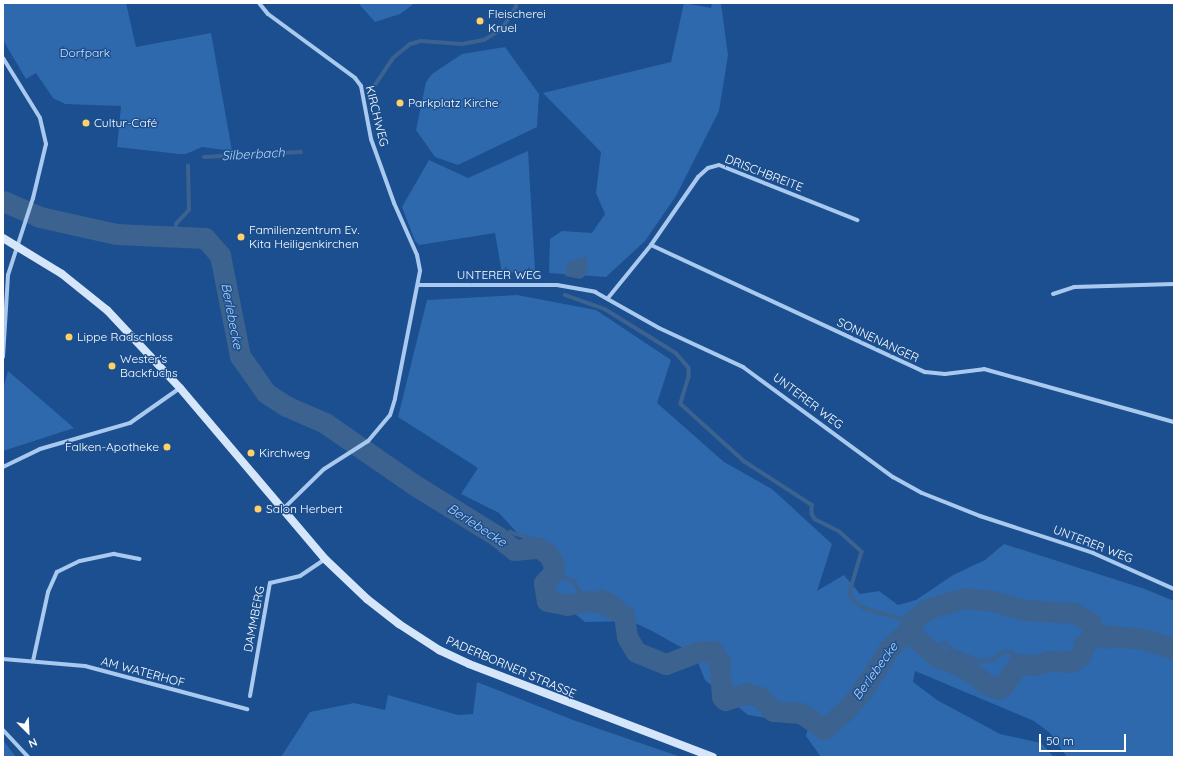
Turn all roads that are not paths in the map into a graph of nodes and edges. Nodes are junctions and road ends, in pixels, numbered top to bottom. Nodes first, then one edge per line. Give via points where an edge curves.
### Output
1 (260, 3) edge
2 (3, 58) edge
3 (857, 220) dead end
4 (3, 238) edge
5 (18, 245) junction
6 (651, 245) junction
7 (1174, 284) edge
8 (419, 286) junction
9 (1053, 294) dead end
10 (608, 298) junction
11 (3, 357) edge
12 (180, 388) junction
13 (1174, 422) edge
14 (3, 467) edge
15 (282, 509) junction
16 (140, 559) dead end
17 (325, 559) junction
18 (1174, 589) edge
19 (3, 659) edge
20 (33, 661) junction
21 (250, 696) dead end
22 (247, 709) dead end
23 (3, 730) edge
24 (28, 757) edge
25 (713, 757) edge

1 - 8 street, KIRCHWEG via 268,14 355,78 363,93 371,139 394,203 417,255
2 - 5 street via 40,118 45,135 46,152
3 - 6 street, DRISCHBREITE via 719,165 708,168 698,177
4 - 5 main road, PADERBORNER STRASSE
5 - 11 street via 8,275
5 - 12 main road, PADERBORNER STRASSE via 62,274 107,310
6 - 10 street
6 - 13 street, SONNENANGER via 925,372 945,374 984,369
7 - 9 street via 1074,286
8 - 10 street, UNTERER WEG via 557,285 595,292
8 - 15 street, KIRCHWEG via 390,415 368,441 324,470
10 - 18 street, UNTERER WEG via 659,328 743,367 893,476 922,493 980,516 1093,553
12 - 14 street via 130,423 40,449
12 - 15 main road, PADERBORNER STRASSE
15 - 17 main road, PADERBORNER STRASSE
16 - 20 street via 114,554 80,561 57,572 48,592
17 - 21 street, DAMMBERG via 300,576 270,583
17 - 25 main road, PADERBORNER STRASSE via 367,599 439,650 573,706
19 - 20 street, AM WATERHOF
20 - 22 street, AM WATERHOF via 85,666
23 - 24 street

